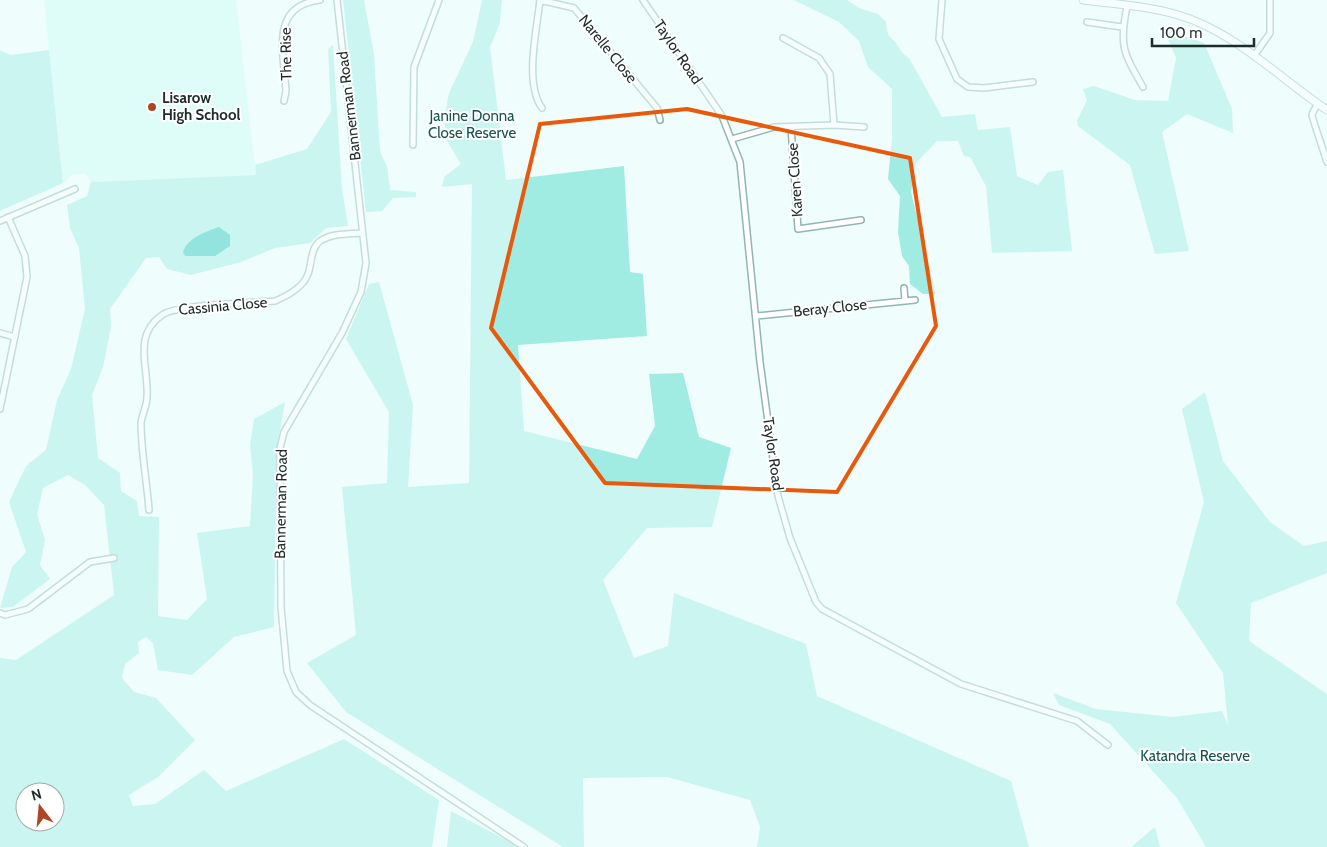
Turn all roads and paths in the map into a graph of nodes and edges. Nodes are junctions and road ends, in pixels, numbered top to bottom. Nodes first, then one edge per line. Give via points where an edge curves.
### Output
1 (320, 0) edge
2 (337, 0) edge
3 (439, 0) edge
4 (540, 0) edge
5 (642, 0) edge
6 (942, 0) edge
7 (1083, 0) edge
8 (1270, 0) edge
9 (1127, 6) junction
10 (1087, 22) dead end
11 (1122, 27) junction
12 (783, 38) dead end
13 (1254, 56) junction
14 (1033, 82) dead end
15 (1144, 87) dead end
16 (284, 100) dead end
17 (1318, 104) junction
18 (542, 108) dead end
19 (1327, 110) edge
20 (660, 120) dead end
21 (834, 125) junction
22 (791, 127) junction
23 (864, 127) dead end
24 (732, 138) junction
25 (413, 145) dead end
26 (1327, 162) edge
27 (75, 189) dead end
28 (8, 217) junction
29 (861, 220) dead end
30 (0, 221) edge
31 (362, 233) junction
32 (904, 288) dead end
33 (915, 300) dead end
34 (905, 301) junction
35 (756, 316) junction
36 (0, 333) edge
37 (15, 337) junction
38 (0, 409) edge
39 (149, 510) dead end
40 (114, 558) dead end
41 (0, 613) edge
42 (1108, 745) dead end
43 (524, 847) edge

1 - 16 street, The Rise via 306,2 293,9 285,22
2 - 31 street, Bannerman Road
3 - 25 street via 414,67
4 - 18 street via 532,70
4 - 20 street, Narelle Close via 574,8 657,108
5 - 24 street, Taylor Road via 722,116
6 - 14 street via 939,39 957,78 968,87 984,88
7 - 9 street
8 - 13 street via 1270,33
9 - 11 street
9 - 13 street via 1179,15 1206,26
10 - 11 street
11 - 15 street via 1121,40
12 - 21 street via 819,58 830,74
13 - 17 street
17 - 19 street
17 - 26 street via 1312,115 1313,122
21 - 22 street
21 - 23 street
22 - 24 street via 774,127
22 - 29 street, Karen Close via 798,229
24 - 35 street, Taylor Road via 740,162
27 - 28 street
28 - 30 street
28 - 37 street via 27,267
31 - 39 street, Cassinia Close via 336,234 319,242 311,257 308,275 300,285 275,301 177,310 163,314 154,322 146,333 143,346 147,396 141,423
31 - 43 street, Bannerman Road via 366,263 362,292 342,334 284,432 280,448 281,606 286,671 296,692 310,705
32 - 34 street
33 - 34 street, Beray Close
34 - 35 street, Beray Close
35 - 42 street, Taylor Road via 778,496 790,538 812,594 822,609 961,684 1077,722
36 - 37 street
37 - 38 street
40 - 41 street via 90,562 28,609 5,615

